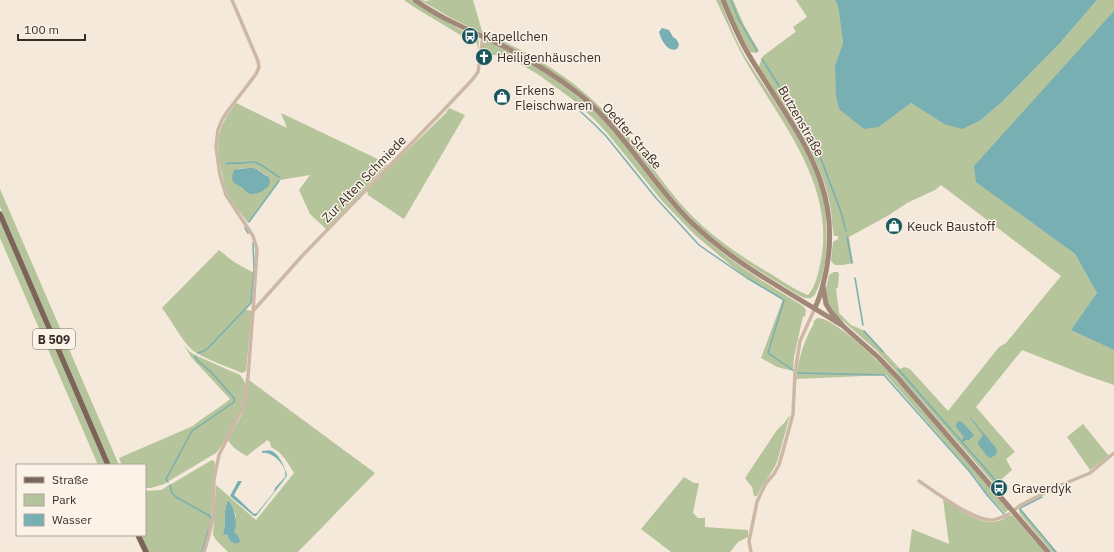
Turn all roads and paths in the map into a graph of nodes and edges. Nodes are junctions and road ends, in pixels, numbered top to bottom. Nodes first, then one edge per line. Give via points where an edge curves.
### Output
1 (232, 0) edge
2 (415, 0) edge
3 (723, 0) edge
4 (482, 36) junction
5 (0, 214) edge
6 (823, 286) junction
7 (815, 308) junction
8 (254, 311) junction
9 (843, 326) junction
10 (1114, 453) edge
11 (108, 464) edge
12 (919, 480) dead end
13 (1011, 512) junction
14 (138, 536) edge
15 (146, 552) edge
16 (204, 552) edge
17 (751, 552) edge
18 (1048, 552) edge

1 - 8 street via 259,67 222,120 216,147 226,195 254,236 257,250
2 - 4 main road, Oedter Straße
3 - 6 main road, Butzenstraße via 747,52 807,149 823,188 829,215 830,238
4 - 7 main road, Oedter Straße via 548,72 579,95 610,124 679,209 703,232 753,271
4 - 8 street, Zur Alten Schmiede via 478,72 472,80 302,256
5 - 11 main road, B 509
6 - 7 main road, Butzenstraße
6 - 9 main road via 826,304
7 - 9 main road
7 - 17 street via 800,341 792,414 779,465 757,502 749,541
8 - 16 street via 244,403 219,455 214,479 213,517
9 - 13 main road via 898,378
10 - 13 street via 1090,473 1054,488
12 - 13 street via 967,512 990,521
13 - 18 main road
14 - 15 main road

